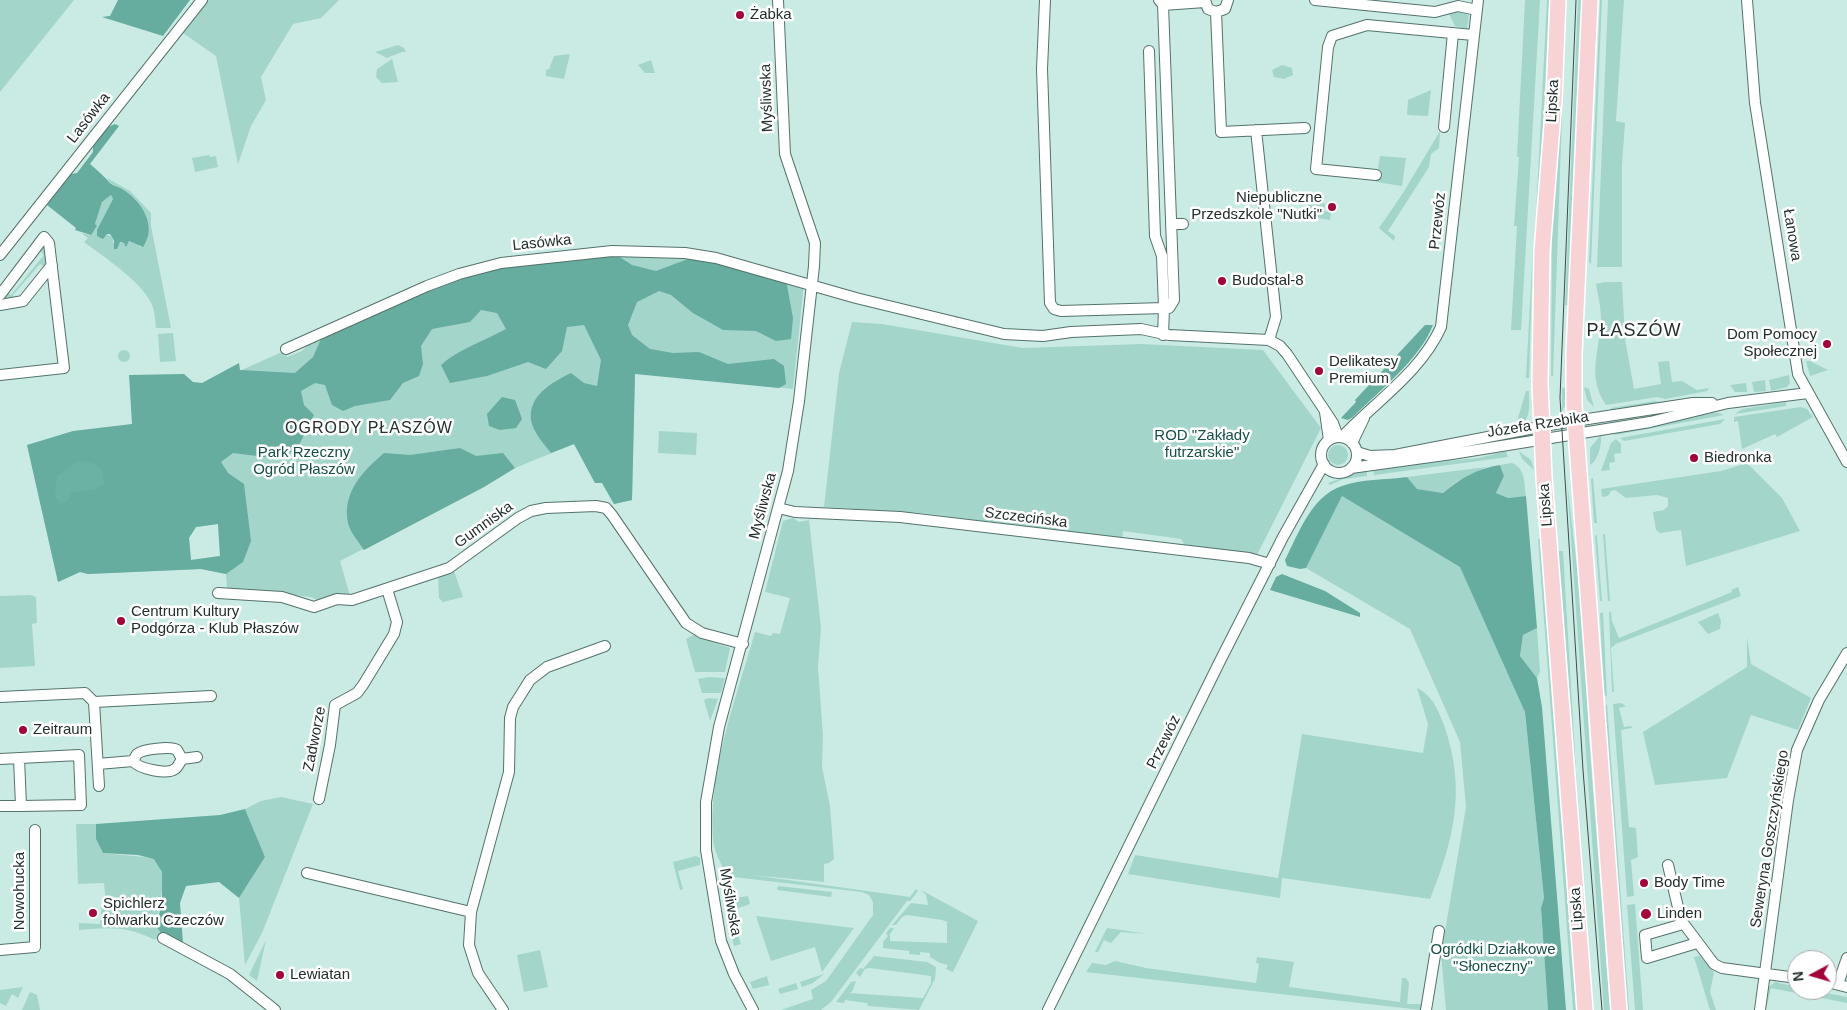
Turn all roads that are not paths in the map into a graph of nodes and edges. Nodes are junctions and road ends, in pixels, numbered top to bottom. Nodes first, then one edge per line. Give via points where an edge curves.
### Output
1 (202, 0) edge
2 (778, 0) edge
3 (1045, 0) edge
4 (1229, 0) edge
5 (1316, 0) edge
6 (1558, 0) edge
7 (1590, 0) edge
8 (1747, 0) edge
9 (1205, 1) edge
10 (1161, 2) edge
11 (1477, 5) edge
12 (1216, 12) junction
13 (1454, 33) junction
14 (1473, 35) junction
15 (1150, 51) dead end
16 (1167, 103) junction
17 (1151, 104) junction
18 (1444, 127) dead end
19 (1305, 128) dead end
20 (1256, 130) junction
21 (1376, 175) dead end
22 (1171, 224) junction
23 (1183, 224) dead end
24 (0, 255) edge
25 (52, 265) junction
26 (812, 286) junction
27 (0, 295) edge
28 (0, 306) edge
29 (1164, 308) junction
30 (1163, 335) junction
31 (1269, 340) junction
32 (286, 349) dead end
33 (0, 374) edge
34 (1808, 393) junction
35 (1364, 417) junction
36 (1575, 427) junction
37 (1541, 433) junction
38 (1336, 438) junction
39 (1352, 443) junction
40 (1357, 452) junction
41 (1847, 462) edge
42 (1324, 464) junction
43 (1352, 468) junction
44 (1333, 472) junction
45 (1311, 490) junction
46 (778, 508) junction
47 (1270, 564) junction
48 (387, 589) junction
49 (218, 593) dead end
50 (742, 644) junction
51 (605, 646) dead end
52 (1847, 653) edge
53 (211, 696) dead end
54 (0, 697) edge
55 (94, 702) junction
56 (19, 758) junction
57 (197, 758) dead end
58 (0, 759) edge
59 (182, 759) junction
60 (133, 761) junction
61 (98, 764) junction
62 (99, 786) dead end
63 (319, 799) dead end
64 (0, 806) edge
65 (22, 806) junction
66 (35, 830) dead end
67 (1668, 865) dead end
68 (307, 873) dead end
69 (471, 912) junction
70 (1683, 924) junction
71 (1439, 931) dead end
72 (163, 938) dead end
73 (1697, 943) junction
74 (0, 950) edge
75 (1847, 958) edge
76 (1765, 974) junction
77 (1787, 977) edge
78 (1843, 986) edge
79 (275, 1010) edge
80 (503, 1010) edge
81 (753, 1010) edge
82 (1048, 1010) edge
83 (1426, 1010) edge
84 (1584, 1010) edge
85 (1619, 1010) edge
86 (1760, 1010) edge

1 - 24 street, Lasówka
2 - 26 street, Myśliwska via 783,136 788,165 815,243
3 - 29 street via 1042,69 1050,303 1061,312
4 - 12 street via 1225,9
5 - 11 street via 1435,12 1454,6
6 - 37 main road, Lipska via 1542,252
7 - 36 main road via 1574,363
8 - 34 street, Łanowa via 1756,109 1798,374
9 - 10 street
9 - 12 street via 1208,8
10 - 16 street
11 - 14 street, Przewóz
12 - 20 street via 1221,132
13 - 14 street
13 - 18 street
13 - 21 street via 1367,25 1332,36 1328,46 1316,169
14 - 35 street, Przewóz via 1441,327 1427,352
15 - 17 street
16 - 17 street
16 - 22 street
17 - 29 street via 1155,236 1162,256
19 - 20 street
20 - 31 street via 1269,284 1276,317
22 - 23 street
22 - 29 street via 1174,300 1169,308
25 - 27 street via 49,243 44,237
25 - 28 street via 23,301
25 - 33 street via 64,368
26 - 30 street, Lasówka via 1004,334 1043,336 1141,329
26 - 32 street, Lasówka via 716,258 677,252 612,251 501,263 426,286
26 - 46 street, Myśliwska via 793,449
29 - 30 street
30 - 31 street, Lasówka
31 - 38 street via 1287,354 1324,409
34 - 36 street, Józefa Rzebika via 1728,403 1650,422
34 - 41 street, Łanowa
35 - 38 street, Przewóz
35 - 39 street, Przewóz
36 - 37 street, Józefa Rzebika
36 - 85 main road
37 - 40 street, Józefa Rzebika via 1395,456 1370,456
37 - 43 street, Józefa Rzebika via 1452,454
37 - 84 main road, Lipska
38 - 39 street
38 - 42 street via 1321,454
39 - 40 street
40 - 43 street
42 - 44 street
42 - 45 street, Przewóz
43 - 44 street
44 - 45 street, Przewóz
45 - 47 street, Przewóz
46 - 47 street, Szczecińska via 795,512 900,516 1249,558
46 - 50 street, Myśliwska
47 - 82 street, Przewóz
48 - 49 street, Gumniska via 314,607 282,597
48 - 50 street, Gumniska via 458,564 524,514 546,508 596,506 606,508 612,515 686,623 702,633
48 - 63 street, Zadworze via 397,622 394,634 363,686 335,705
50 - 81 street, Myśliwska via 718,735 706,802 705,835 721,941
51 - 69 street via 547,667 530,680 517,698 510,718 509,772
52 - 76 street, Seweryna Goszczyńskiego via 1818,700 1797,750
53 - 55 street
54 - 55 street via 85,693
55 - 61 street
56 - 58 street
56 - 65 street
56 - 65 street via 79,755 81,805
57 - 59 street
59 - 60 street via 169,772 143,769
59 - 60 street via 177,750 168,747 143,751
60 - 61 street
61 - 62 street
64 - 65 street
66 - 74 street, Nowohucka via 36,947
67 - 70 street
68 - 69 street
69 - 80 street via 469,945 473,962
70 - 73 street
70 - 73 street via 1645,935 1647,958
71 - 83 street
72 - 79 street via 230,974
73 - 76 street via 1718,967
75 - 78 street
76 - 77 street
76 - 86 street, Seweryna Goszczyńskiego

